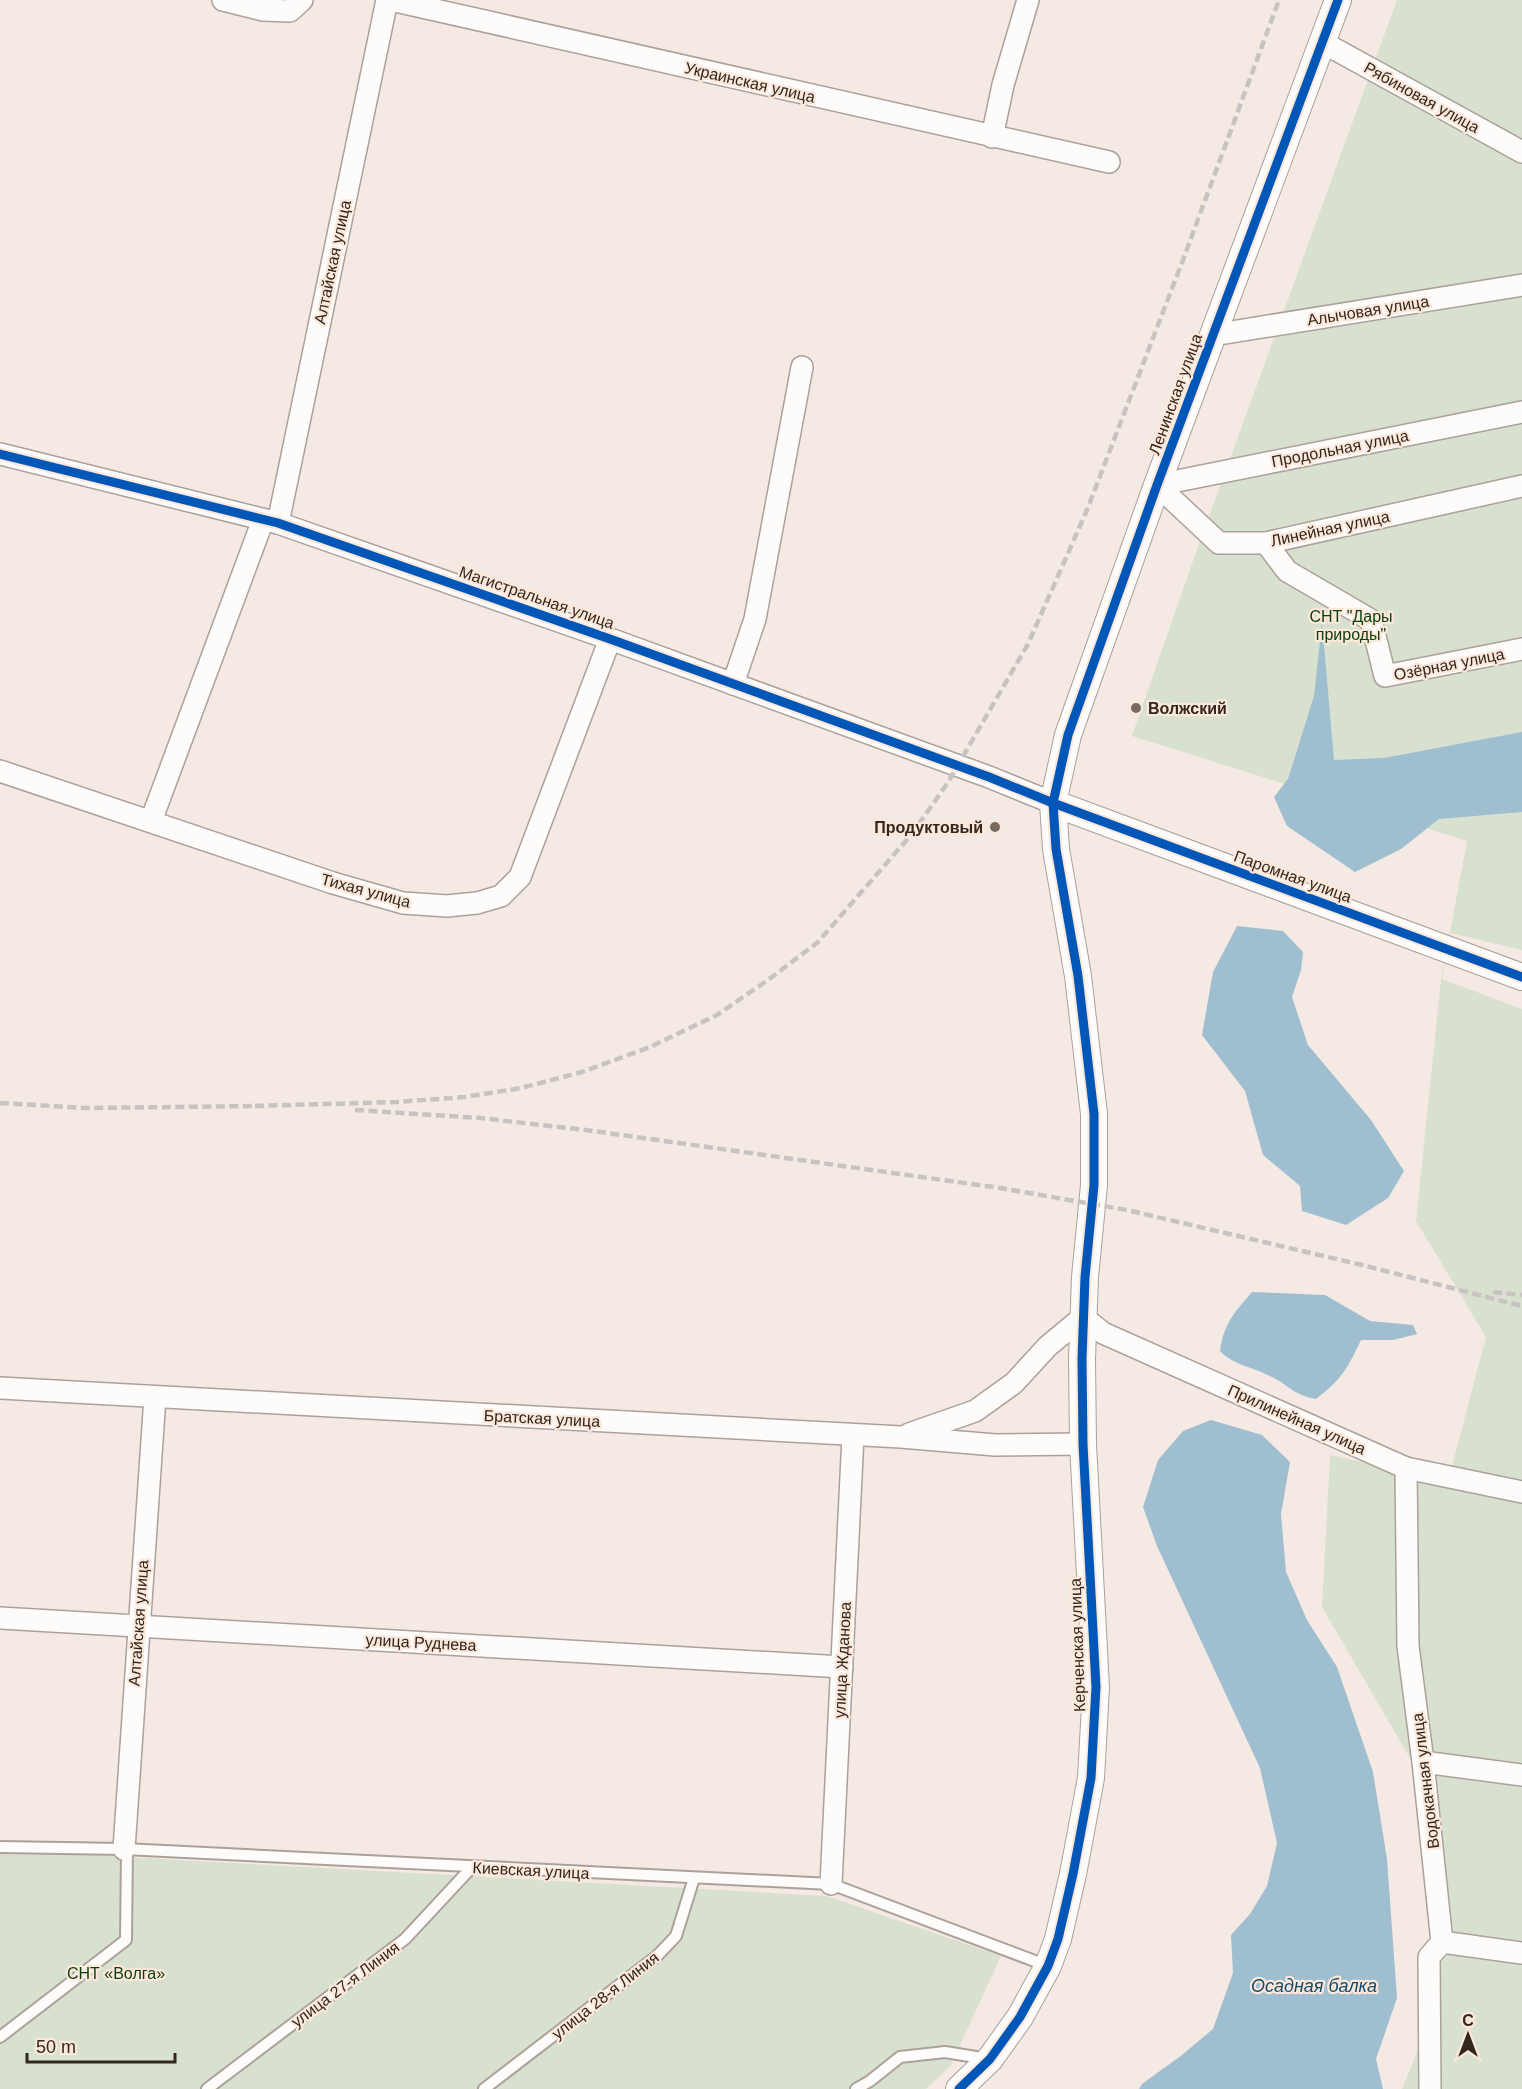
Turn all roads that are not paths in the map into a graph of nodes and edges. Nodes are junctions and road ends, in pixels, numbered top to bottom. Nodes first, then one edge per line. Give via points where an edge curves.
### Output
1 (224, 0) edge
2 (302, 0) edge
3 (389, 0) edge
4 (1028, 0) edge
5 (1338, 0) edge
6 (1322, 42) junction
7 (992, 137) junction
8 (1522, 152) edge
9 (1109, 162) dead end
10 (1522, 285) edge
11 (1213, 335) junction
12 (801, 367) dead end
13 (1522, 412) edge
14 (0, 454) edge
15 (1157, 485) junction
16 (1522, 486) edge
17 (271, 522) junction
18 (1266, 543) junction
19 (610, 639) junction
20 (1522, 649) edge
21 (733, 684) junction
22 (0, 771) edge
23 (1053, 803) junction
24 (151, 821) junction
25 (1522, 977) edge
26 (1085, 1277) joint
27 (1083, 1317) junction
28 (0, 1388) edge
29 (154, 1397) junction
30 (853, 1436) junction
31 (901, 1437) junction
32 (1083, 1444) junction
33 (1406, 1468) junction
34 (1522, 1492) edge
35 (0, 1618) edge
36 (138, 1626) junction
37 (842, 1667) junction
38 (1423, 1762) junction
39 (1522, 1775) edge
40 (0, 1847) edge
41 (125, 1849) junction
42 (472, 1867) junction
43 (694, 1878) junction
44 (831, 1884) junction
45 (1442, 1942) junction
46 (1522, 1953) edge
47 (1048, 1966) junction
48 (0, 2037) edge
49 (990, 2059) junction
50 (961, 2088) edge
51 (207, 2089) edge
52 (484, 2089) edge
53 (856, 2089) edge
54 (1430, 2089) edge

1 - 2 street via 263,10 290,11
3 - 7 street, Украинская улица
3 - 17 street, Алтайская улица
4 - 7 street
5 - 6 street, Ленинская улица
6 - 8 street, Рябиновая улица
6 - 11 street, Ленинская улица
7 - 9 street, Украинская улица
10 - 11 street, Алычовая улица
11 - 15 street, Ленинская улица
12 - 21 street via 755,619
13 - 15 street, Продольная улица
14 - 17 street, Магистральная улица
15 - 18 street, Линейная улица via 1219,543
15 - 23 street, Ленинская улица via 1068,735
16 - 18 street, Линейная улица
17 - 19 street, Магистральная улица
17 - 24 street, Алтайская улица
18 - 20 street, Озёрная улица via 1287,571 1371,620 1385,676
19 - 21 street, Магистральная улица
19 - 24 street, Тихая улица via 520,877 501,896 447,906 403,903
21 - 23 street, Магистральная улица
22 - 24 street, Тихая улица
23 - 25 street, Паромная улица
23 - 26 street, Ленинская улица via 1056,849 1078,976 1094,1114 1094,1185
26 - 27 street, Керченская улица
27 - 31 street via 1048,1346 1014,1383 975,1411
27 - 32 street, Керченская улица
27 - 33 street, Прилинейная улица via 1103,1333
28 - 29 street, Братская улица
29 - 30 street, Братская улица
29 - 36 street, Алтайская улица
30 - 31 street, Братская улица
30 - 37 street, улица Жданова
31 - 32 street, Братская улица via 995,1445
32 - 47 street, Керченская улица via 1096,1687 1091,1778 1058,1939
33 - 34 street, Прилинейная улица
33 - 38 street, Водокачная улица via 1408,1646
35 - 36 street, улица Руднева
36 - 37 street, улица Руднева
36 - 41 street, Алтайская улица
37 - 44 street, улица Жданова
38 - 39 street
38 - 45 street, Водокачная улица
40 - 41 lane, Киевская улица
41 - 42 lane, Киевская улица
41 - 48 lane via 126,1940
42 - 43 lane, Киевская улица
42 - 51 lane, улица 27-я Линия via 405,1939
43 - 44 lane, Киевская улица
43 - 52 lane, улица 28-я Линия via 676,1936 657,1956
44 - 47 lane, Киевская улица
45 - 46 street
45 - 54 street via 1429,1957
47 - 49 street, Керченская улица via 1020,2017
49 - 50 street, Керченская улица
49 - 53 lane via 945,2052 900,2057

